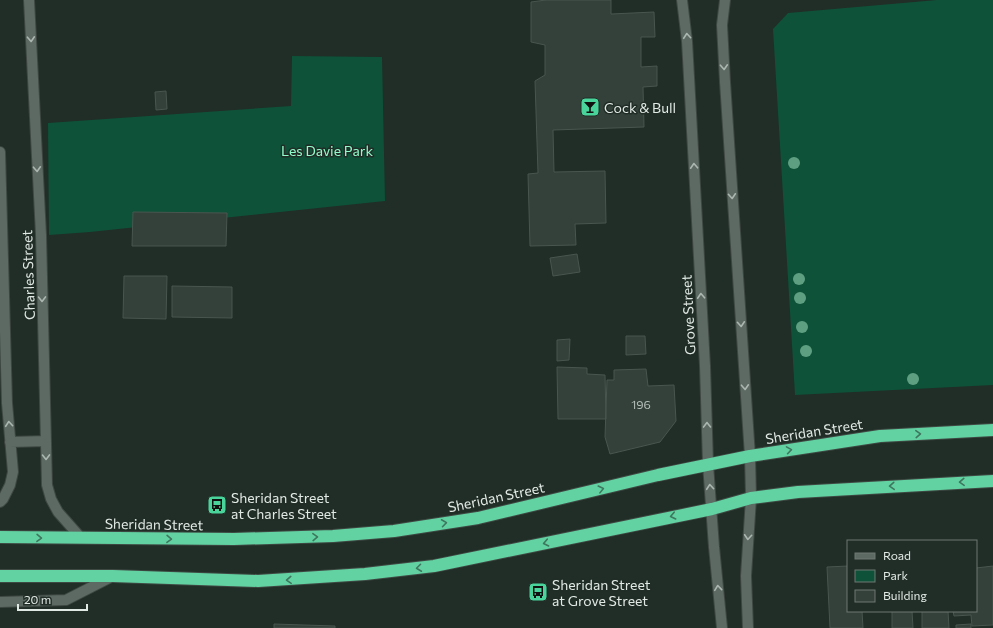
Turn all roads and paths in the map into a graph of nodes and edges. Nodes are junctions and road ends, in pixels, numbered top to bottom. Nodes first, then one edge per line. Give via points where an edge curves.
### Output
1 (29, 0) edge
2 (682, 0) edge
3 (725, 0) edge
4 (0, 152) edge
5 (993, 430) edge
6 (46, 441) junction
7 (10, 442) junction
8 (750, 456) junction
9 (708, 464) junction
10 (993, 481) edge
11 (751, 498) junction
12 (0, 502) edge
13 (712, 509) junction
14 (0, 537) edge
15 (81, 538) junction
16 (0, 576) edge
17 (113, 576) junction
18 (0, 602) edge
19 (722, 628) edge
20 (748, 628) edge

1 -> 6 street, Charles Street via 41,235
9 -> 2 street, Grove Street via 704,343 687,41
3 -> 8 street via 722,25 725,82
7 -> 4 street, Charles Street
8 -> 5 highway, Sheridan Street via 880,436
6 - 7 street
6 -> 15 street, Charles Street via 47,485 51,500
7 - 12 street, Charles Street via 13,472 10,485
8 - 9 highway, Sheridan Street
8 - 11 street
13 -> 9 street, Grove Street
15 -> 9 highway, Sheridan Street via 234,539 394,531 478,518
10 -> 11 highway via 798,492
11 - 13 highway
11 -> 20 street via 746,576
13 -> 17 highway via 434,566 365,574 258,581
19 -> 13 street, Grove Street
14 -> 15 highway, Sheridan Street
16 - 17 highway
17 - 18 street via 66,600

